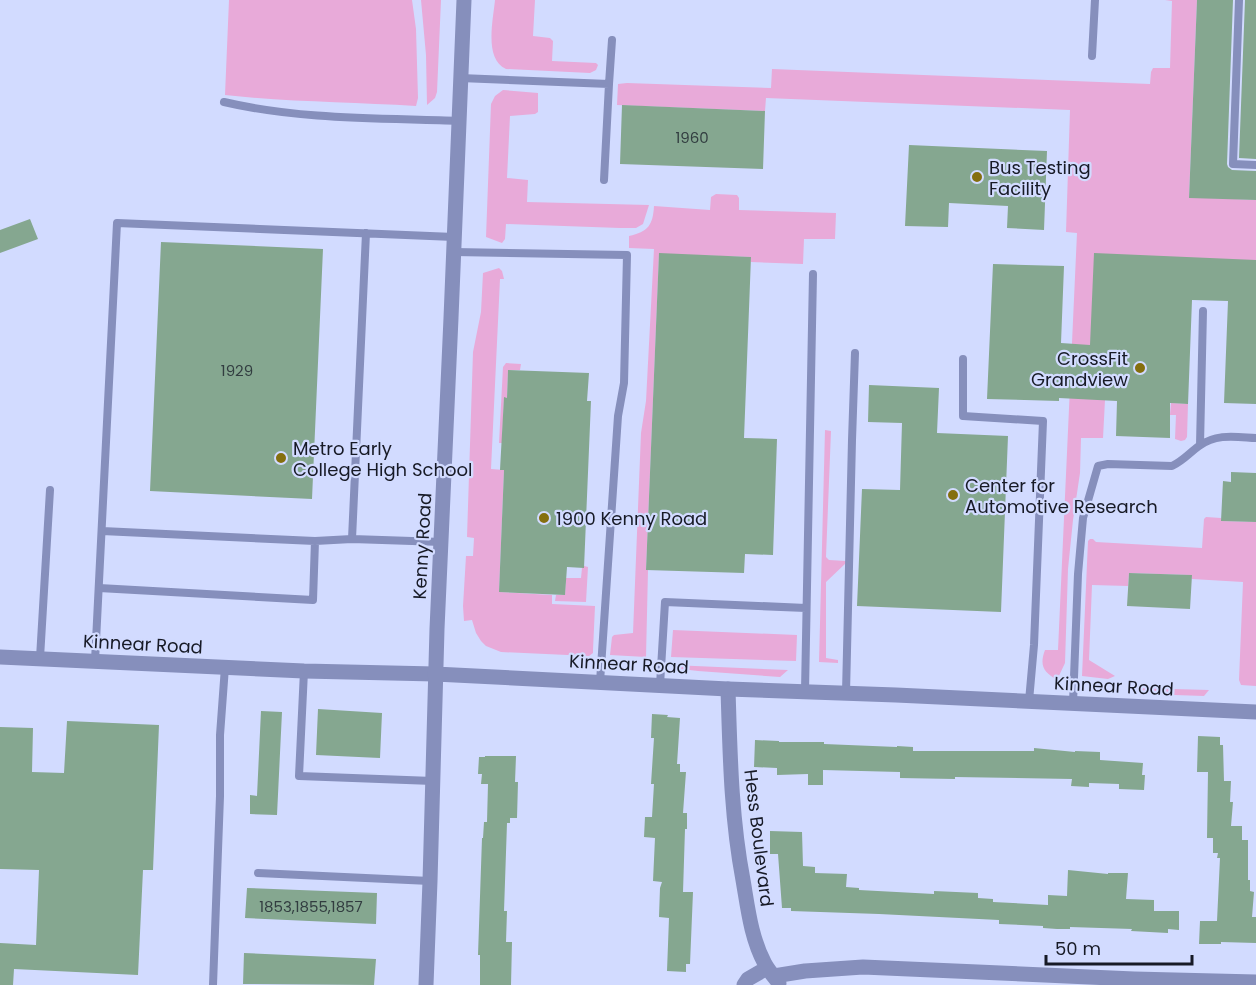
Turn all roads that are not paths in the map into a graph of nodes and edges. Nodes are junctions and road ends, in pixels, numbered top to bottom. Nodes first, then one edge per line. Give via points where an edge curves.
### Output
1 (464, 0) edge
2 (1095, 0) edge
3 (1239, 0) edge
4 (612, 40) dead end
5 (1092, 56) dead end
6 (460, 78) junction
7 (609, 84) junction
8 (224, 102) dead end
9 (459, 121) junction
10 (1256, 165) edge
11 (604, 180) dead end
12 (366, 233) junction
13 (454, 244) junction
14 (813, 274) dead end
15 (1203, 311) dead end
16 (855, 353) dead end
17 (963, 359) dead end
18 (1256, 438) edge
19 (1200, 445) junction
20 (50, 490) dead end
21 (102, 531) junction
22 (352, 539) junction
23 (315, 541) junction
24 (442, 542) junction
25 (99, 588) junction
26 (806, 608) junction
27 (0, 657) edge
28 (40, 658) junction
29 (96, 661) junction
30 (225, 667) junction
31 (304, 671) junction
32 (435, 674) junction
33 (600, 682) junction
34 (660, 686) junction
35 (728, 689) junction
36 (805, 691) junction
37 (846, 693) junction
38 (1029, 701) junction
39 (1072, 703) junction
40 (1256, 712) edge
41 (433, 781) junction
42 (258, 873) dead end
43 (430, 881) junction
44 (774, 976) edge
45 (1256, 982) edge
46 (213, 985) edge
47 (426, 985) edge
48 (744, 985) edge

1 - 6 street, Kenny Road
2 - 5 lane
3 - 10 lane via 1233,164
4 - 7 lane
6 - 7 lane
6 - 9 street, Kenny Road
7 - 11 lane
8 - 9 lane via 302,116
9 - 13 street, Kenny Road
12 - 13 lane
12 - 21 lane via 117,223
12 - 22 lane
13 - 24 street, Kenny Road
13 - 33 lane via 627,255 624,383 618,416
14 - 26 lane
15 - 19 lane
16 - 37 lane
17 - 38 lane via 963,416 1043,421
18 - 19 lane via 1218,436
19 - 39 lane via 1172,466 1098,466 1083,518
20 - 28 lane
21 - 23 lane
21 - 25 lane
22 - 23 lane
22 - 24 lane
23 - 25 lane via 313,600
24 - 32 street, Kenny Road
25 - 29 lane
26 - 34 lane via 665,602
26 - 36 lane
27 - 28 street, Kinnear Road
28 - 29 street, Kinnear Road
29 - 30 street, Kinnear Road
30 - 31 street, Kinnear Road
30 - 46 lane
31 - 32 street, Kinnear Road
31 - 41 lane via 299,776
32 - 33 street, Kinnear Road
32 - 41 street, Kenny Road
33 - 34 street, Kinnear Road
34 - 35 street, Kinnear Road
35 - 36 street, Kinnear Road
35 - 44 street, Hess Boulevard via 738,852 752,931
36 - 37 street, Kinnear Road
37 - 38 street, Kinnear Road
38 - 39 street, Kinnear Road
39 - 40 street, Kinnear Road
41 - 43 street, Kenny Road
42 - 43 lane
43 - 47 street, Kenny Road
44 - 45 street via 863,967
44 - 48 street via 748,979

